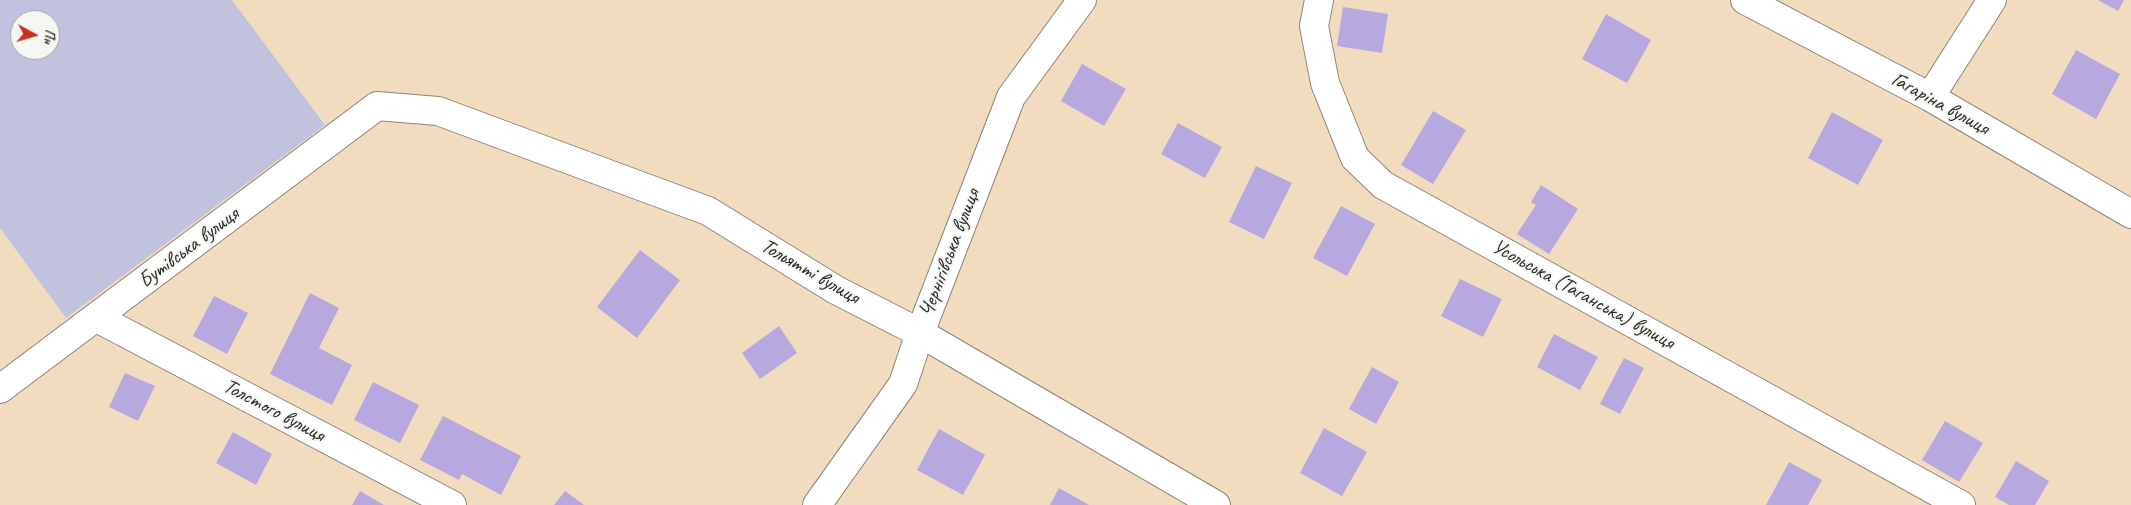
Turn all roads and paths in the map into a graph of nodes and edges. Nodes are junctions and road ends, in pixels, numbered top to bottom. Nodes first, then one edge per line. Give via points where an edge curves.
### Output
1 (1082, 0) edge
2 (1319, 0) edge
3 (1745, 0) edge
4 (1992, 0) edge
5 (1930, 97) junction
6 (377, 106) joint
7 (2131, 214) edge
8 (97, 318) junction
9 (920, 333) junction
10 (0, 389) edge
11 (452, 505) edge
12 (817, 505) edge
13 (1216, 505) edge
14 (1961, 505) edge

1 - 9 street, Чернігівська вулиця via 1010,97
2 - 14 street, Усольська (Таганська) вулиця via 1314,26 1325,84 1355,158 1383,185
3 - 5 street, Гагаріна вулиця
4 - 5 street
5 - 7 street, Гагаріна вулиця
6 - 8 street, Бутівська вулиця
6 - 9 street, Тольятті вулиця via 438,112 708,211 836,290
8 - 10 street, Бутівська вулиця
8 - 11 street, Толстого вулиця
9 - 12 street, Чернігівська вулиця via 903,384
9 - 13 street, Тольятті вулиця

